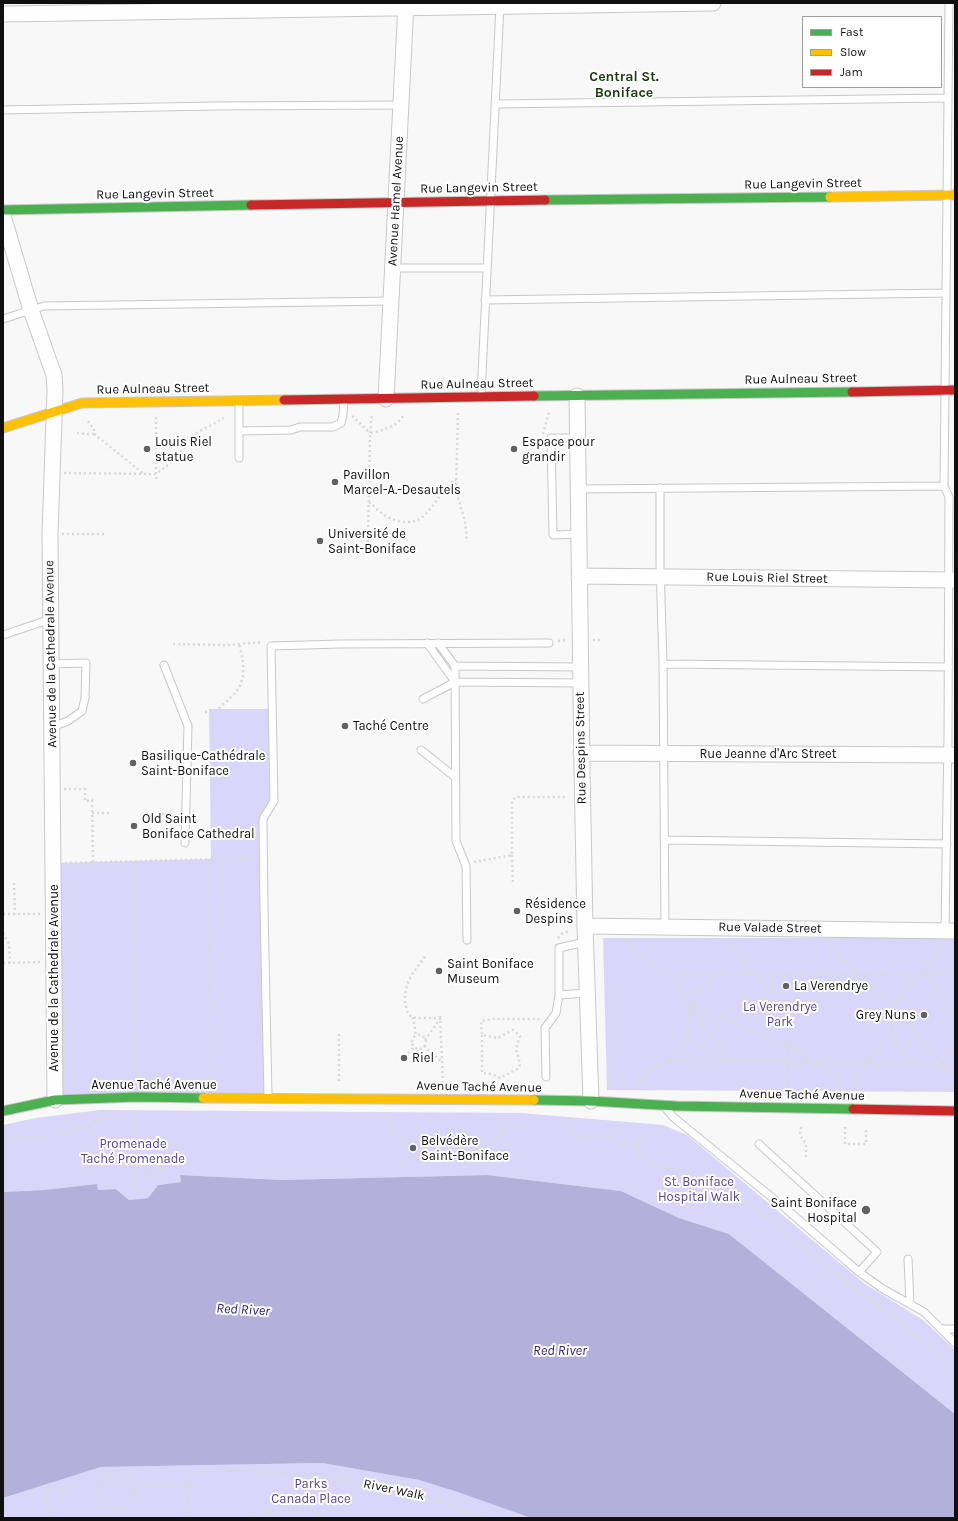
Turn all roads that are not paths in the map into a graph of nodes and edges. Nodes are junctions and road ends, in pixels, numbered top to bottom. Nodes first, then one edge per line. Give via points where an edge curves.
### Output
1 (713, 3) edge
2 (950, 3) edge
3 (500, 4) edge
4 (406, 5) edge
5 (3, 14) edge
6 (948, 98) junction
7 (495, 104) junction
8 (401, 105) junction
9 (3, 110) edge
10 (951, 195) edge
11 (490, 201) junction
12 (396, 203) junction
13 (3, 210) edge
14 (3, 216) edge
15 (393, 268) junction
16 (487, 268) junction
17 (946, 293) junction
18 (485, 300) junction
19 (391, 301) junction
20 (31, 310) junction
21 (3, 319) edge
22 (944, 390) junction
23 (955, 390) edge
24 (577, 396) junction
25 (481, 397) junction
26 (386, 399) junction
27 (344, 400) junction
28 (239, 401) junction
29 (54, 412) junction
30 (3, 428) edge
31 (239, 431) junction
32 (577, 438) junction
33 (239, 458) dead end
34 (944, 486) junction
35 (660, 488) junction
36 (578, 489) junction
37 (578, 534) junction
38 (579, 576) junction
39 (660, 577) junction
40 (952, 580) edge
41 (51, 619) junction
42 (3, 635) edge
43 (427, 643) junction
44 (438, 643) junction
45 (549, 643) dead end
46 (51, 664) junction
47 (663, 664) junction
48 (164, 665) dead end
49 (455, 666) junction
50 (580, 667) junction
51 (949, 667) junction
52 (455, 682) junction
53 (580, 683) junction
54 (423, 699) dead end
55 (52, 727) junction
56 (421, 750) dead end
57 (581, 753) junction
58 (664, 753) junction
59 (952, 755) edge
60 (455, 777) junction
61 (665, 840) junction
62 (186, 843) dead end
63 (947, 844) junction
64 (585, 926) junction
65 (665, 927) junction
66 (950, 930) edge
67 (467, 940) dead end
68 (585, 942) junction
69 (587, 993) junction
70 (559, 995) junction
71 (546, 1077) dead end
72 (268, 1098) junction
73 (55, 1100) junction
74 (591, 1101) junction
75 (663, 1105) junction
76 (3, 1111) edge
77 (955, 1111) edge
78 (758, 1144) dead end
79 (908, 1259) dead end
80 (859, 1272) junction
81 (910, 1304) junction
82 (942, 1329) junction
83 (955, 1330) edge
84 (955, 1343) edge

1 - 3 street
2 - 6 lane
3 - 4 street
3 - 7 lane
4 - 5 street
4 - 8 street, Avenue Hamel Avenue
6 - 7 lane
6 - 10 lane
7 - 11 lane
8 - 9 lane
8 - 12 street, Avenue Hamel Avenue
10 - 11 street, Rue Langevin Street
10 - 17 lane
11 - 12 street, Rue Langevin Street
11 - 16 lane
12 - 13 street, Rue Langevin Street
12 - 15 street, Avenue Hamel Avenue
14 - 20 street, Avenue de la Cathedrale Avenue
15 - 16 lane
15 - 19 street, Avenue Hamel Avenue
16 - 18 lane
17 - 18 lane
17 - 22 lane
18 - 25 lane
19 - 20 lane via 44,306
19 - 26 street, Avenue Hamel Avenue
20 - 21 lane
20 - 29 street, Avenue de la Cathedrale Avenue via 54,375
22 - 23 street, Rue Aulneau Street
22 - 24 street, Rue Aulneau Street
22 - 34 lane
24 - 25 street, Rue Aulneau Street
24 - 32 street, Rue Despins Street
25 - 26 street, Rue Aulneau Street
26 - 27 street, Rue Aulneau Street
27 - 28 street, Rue Aulneau Street
27 - 31 lane via 340,424 333,427
28 - 29 street, Rue Aulneau Street via 82,403
28 - 31 lane
29 - 30 street, Rue Aulneau Street
29 - 41 street, Avenue de la Cathedrale Avenue via 50,534
31 - 33 lane
32 - 36 street, Rue Despins Street
32 - 37 lane via 552,438 552,468 553,535
34 - 35 lane
34 - 40 lane via 949,497
35 - 36 lane
35 - 39 lane
36 - 37 street, Rue Despins Street
37 - 38 street, Rue Despins Street
38 - 39 street, Rue Louis Riel Street
38 - 50 street, Rue Despins Street
39 - 40 street, Rue Louis Riel Street
39 - 47 lane
40 - 51 lane
41 - 42 lane
41 - 46 street, Avenue de la Cathedrale Avenue
43 - 44 lane
43 - 52 lane
43 - 72 lane via 271,646 274,801 264,817 263,858
44 - 45 lane
44 - 49 lane
46 - 55 street, Avenue de la Cathedrale Avenue
46 - 55 lane via 86,663 82,711 68,721
47 - 51 lane
47 - 58 lane
48 - 62 lane via 188,726
49 - 50 lane
49 - 52 lane
50 - 53 street, Rue Despins Street
51 - 59 lane
52 - 53 lane
52 - 54 lane
52 - 60 lane
53 - 57 street, Rue Despins Street
55 - 73 street, Avenue de la Cathedrale Avenue
56 - 60 lane
57 - 58 street, Rue Jeanne d'Arc Street
57 - 64 street, Rue Despins Street
58 - 59 street, Rue Jeanne d'Arc Street
58 - 61 lane
59 - 63 lane
60 - 67 lane via 456,841 465,863
61 - 63 lane
61 - 65 lane
63 - 66 lane
64 - 65 street, Rue Valade Street
64 - 68 street, Rue Despins Street
65 - 66 street, Rue Valade Street
68 - 69 street, Rue Despins Street
68 - 70 lane via 559,948
69 - 70 lane
69 - 74 street, Rue Despins Street
70 - 71 lane via 556,1013 545,1028
72 - 73 street, Avenue Taché Avenue via 137,1097
72 - 74 street, Avenue Taché Avenue
73 - 76 street, Avenue Taché Avenue
74 - 75 street, Avenue Taché Avenue
75 - 77 street, Avenue Taché Avenue
75 - 80 lane via 673,1117
78 - 80 lane via 877,1252
79 - 81 lane
80 - 81 lane
81 - 82 lane via 924,1312
82 - 83 lane
82 - 84 lane

